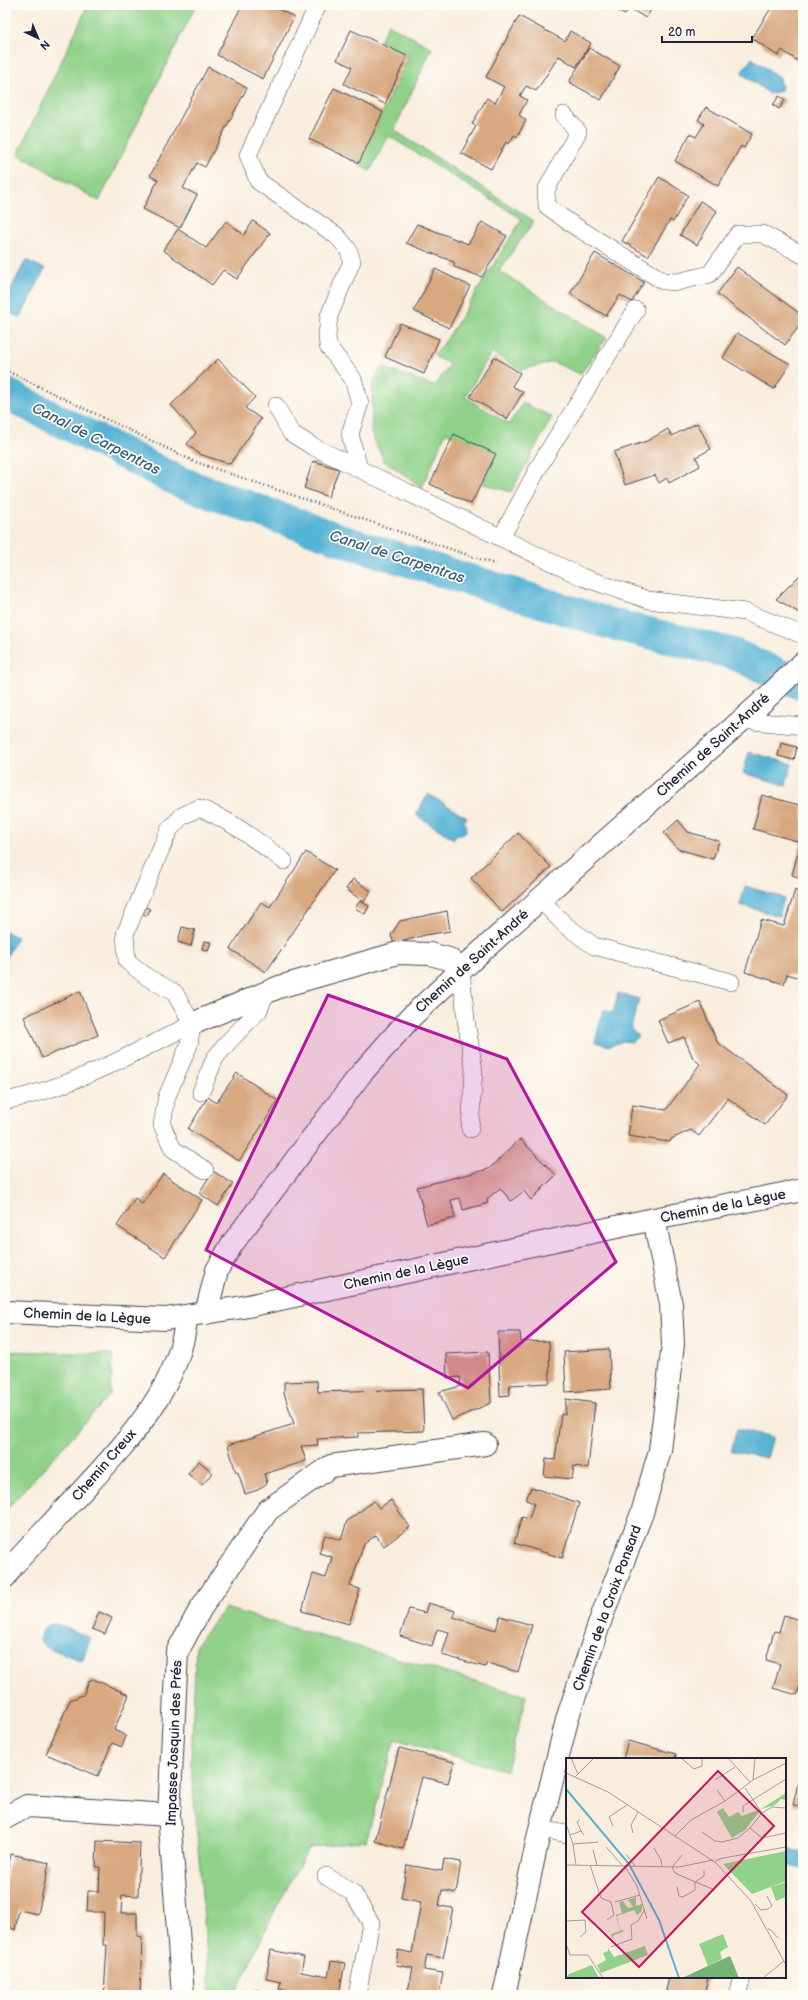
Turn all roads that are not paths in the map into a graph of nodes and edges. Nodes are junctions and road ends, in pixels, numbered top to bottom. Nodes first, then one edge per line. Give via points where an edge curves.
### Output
1 (318, 5) edge
2 (564, 115) dead end
3 (803, 255) edge
4 (636, 310) dead end
5 (276, 406) dead end
6 (359, 469) junction
7 (501, 538) junction
8 (803, 635) edge
9 (803, 663) edge
10 (742, 720) junction
11 (803, 726) edge
12 (284, 862) dead end
13 (540, 899) junction
14 (461, 970) junction
15 (731, 982) dead end
16 (266, 992) junction
17 (192, 1024) junction
18 (201, 1092) dead end
19 (5, 1100) edge
20 (470, 1129) dead end
21 (205, 1170) dead end
22 (803, 1190) edge
23 (654, 1219) junction
24 (5, 1312) edge
25 (196, 1315) junction
26 (484, 1444) dead end
27 (5, 1577) edge
28 (169, 1814) junction
29 (5, 1818) edge
30 (540, 1829) junction
31 (566, 1834) edge
32 (326, 1876) dead end
33 (742, 1978) edge
34 (183, 1995) edge
35 (357, 1995) edge
36 (504, 1995) edge
37 (737, 1995) edge

1 - 6 lane via 248,155 258,182 337,236 348,249 352,261 329,316 327,336 328,346 353,379 360,403 350,434
2 - 3 lane via 578,132 546,190 547,206 663,281 677,282 710,274 738,234 762,234
4 - 7 lane via 542,461
5 - 6 lane via 291,433
6 - 7 lane
7 - 8 lane via 582,577 648,600 745,612
9 - 10 street, Chemin de Saint-André
10 - 11 lane
10 - 13 street, Chemin de Saint-André
12 - 17 lane via 244,831 218,815 199,808 182,816 169,830 125,934 127,961 147,977 175,993
13 - 14 street, Chemin de Saint-André
13 - 15 lane via 565,925 594,946
14 - 16 street via 443,957 398,953
14 - 20 lane via 474,1070
14 - 25 street, Chemin de Saint-André via 412,1016 360,1075 232,1244
16 - 17 street
16 - 18 lane via 259,1010 215,1058
17 - 19 lane via 67,1084 29,1096
17 - 21 lane via 188,1045 167,1096 162,1125 173,1149
22 - 23 street, Chemin de la Lègue
23 - 25 street, Chemin de la Lègue
23 - 30 street, Chemin de la Croix Ponsard via 671,1304 674,1344 660,1450 642,1513 603,1613 568,1716
24 - 25 street, Chemin de la Lègue via 165,1319
25 - 27 street, Chemin Creux via 185,1334 176,1362 150,1408 124,1445 13,1565
26 - 28 street, Impasse Josquin des Prés via 331,1466 268,1510 201,1608 177,1652
28 - 29 street via 27,1806
28 - 34 street, Impasse Josquin des Prés
30 - 31 lane
30 - 36 street, Chemin de la Croix Ponsard
32 - 35 lane via 353,1892 371,1923
33 - 37 lane

